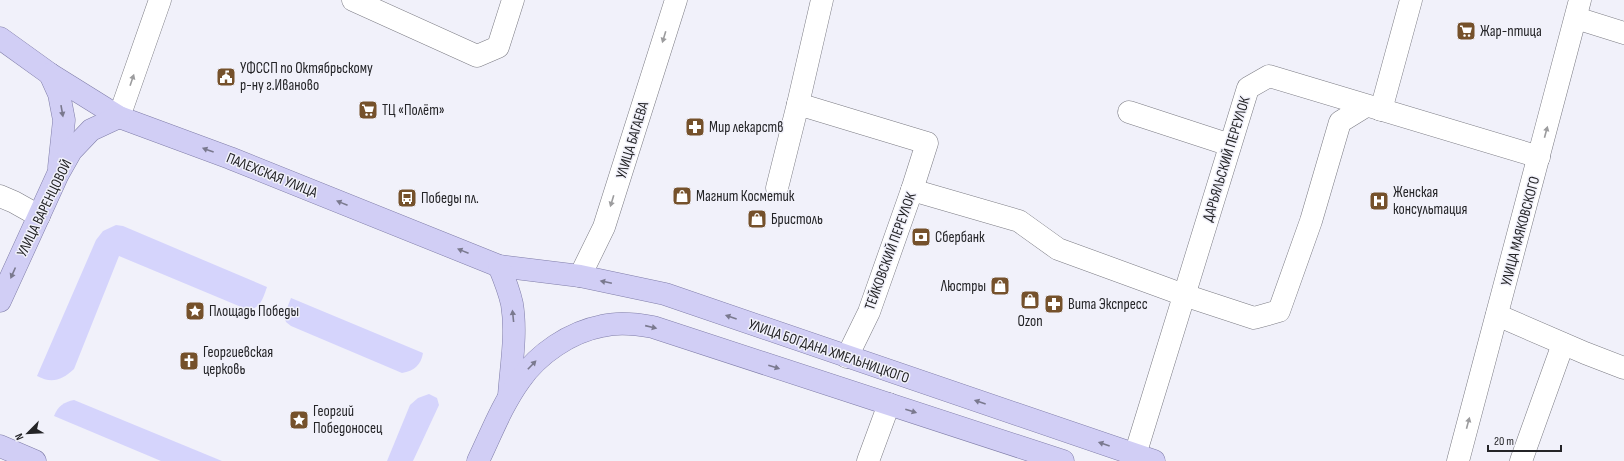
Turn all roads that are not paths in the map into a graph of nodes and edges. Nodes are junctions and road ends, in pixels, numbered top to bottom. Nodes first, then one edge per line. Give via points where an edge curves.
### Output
1 (160, 0) edge
2 (353, 0) edge
3 (513, 0) edge
4 (676, 0) edge
5 (822, 0) edge
6 (1411, 0) edge
7 (1578, 9) edge
8 (1624, 33) edge
9 (0, 38) edge
10 (50, 74) junction
11 (798, 104) junction
12 (1374, 108) junction
13 (1129, 112) dead end
14 (119, 117) junction
15 (1230, 145) junction
16 (1539, 157) junction
17 (58, 174) junction
18 (777, 188) dead end
19 (912, 190) junction
20 (0, 196) edge
21 (38, 216) junction
22 (499, 266) junction
23 (580, 276) junction
24 (1184, 295) junction
25 (0, 301) edge
26 (1497, 315) junction
27 (1563, 344) junction
28 (847, 357) junction
29 (1624, 368) edge
30 (510, 397) junction
31 (889, 404) junction
32 (0, 446) edge
33 (1144, 458) edge
34 (35, 461) edge
35 (478, 461) edge
36 (868, 461) edge
37 (1063, 461) edge
38 (1458, 461) edge
39 (1521, 461) edge

14 -> 1 street
2 - 3 street via 477,56 498,47
4 -> 23 street, УЛИЦА БАГАЕВА via 604,227
5 - 11 street
6 - 12 street
7 - 8 street
16 -> 7 street, УЛИЦА МАЯКОВСКОГО
9 - 10 main road, ПАЛЕХСКАЯ УЛИЦА
10 - 14 main road, ПАЛЕХСКАЯ УЛИЦА
10 -> 17 main road via 59,94 64,120
11 - 18 street
11 - 19 street, ТЕЙКОВСКИЙ ПЕРЕУЛОК via 927,142
12 - 15 street, ДАРЬЯЛЬСКИЙ ПЕРЕУЛОК via 1269,76 1248,88
12 - 16 street, ДАРЬЯЛЬСКИЙ ПЕРЕУЛОК
12 - 24 street via 1340,122 1310,221 1279,310 1254,318
13 - 15 street
14 - 17 main road, УЛИЦА ВАРЕНЦОВОЙ via 91,130 71,151
22 -> 14 main road, ПАЛЕХСКАЯ УЛИЦА via 230,158
15 - 24 street, ДАРЬЯЛЬСКИЙ ПЕРЕУЛОК
16 - 26 street, УЛИЦА МАЯКОВСКОГО
17 - 21 main road, УЛИЦА ВАРЕНЦОВОЙ
19 - 24 street via 1019,221 1058,249
19 - 28 street, ТЕЙКОВСКИЙ ПЕРЕУЛОК via 869,312
20 - 21 street
21 -> 25 main road, УЛИЦА ВАРЕНЦОВОЙ
22 - 23 main road, УЛИЦА БОГДАНА ХМЕЛЬНИЦКОГО
30 -> 22 main road via 514,323 512,303
28 -> 23 main road, УЛИЦА БОГДАНА ХМЕЛЬНИЦКОГО via 665,294
24 - 33 street, ДАРЬЯЛЬСКИЙ ПЕРЕУЛОК
26 - 27 street
38 -> 26 street, УЛИЦА МАЯКОВСКОГО
27 - 29 street
27 - 39 street
33 -> 28 main road, УЛИЦА БОГДАНА ХМЕЛЬНИЦКОГО
30 -> 31 main road, УЛИЦА БОГДАНА ХМЕЛЬНИЦКОГО via 532,365 553,348 582,332 602,326 624,324 653,327
30 - 35 main road via 500,412
31 - 36 street
31 -> 37 main road, УЛИЦА БОГДАНА ХМЕЛЬНИЦКОГО
32 - 34 main road

